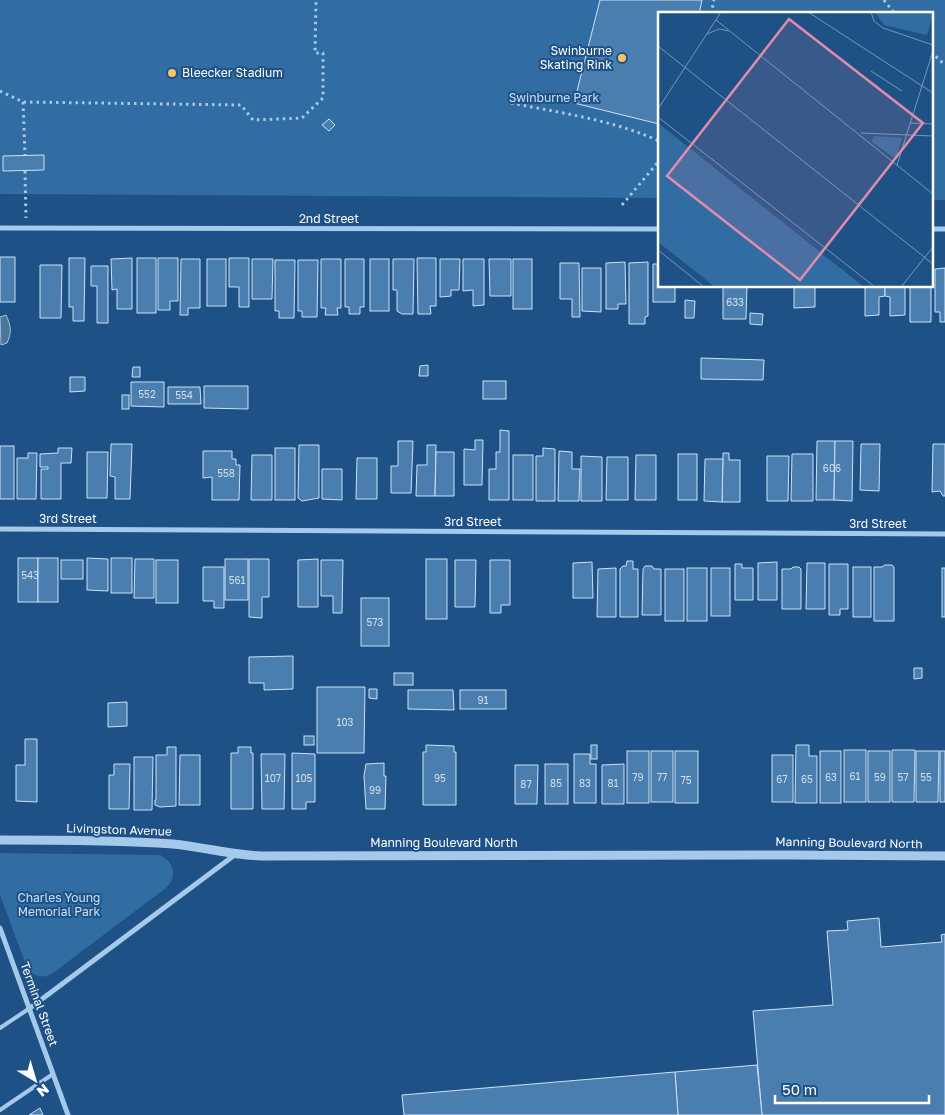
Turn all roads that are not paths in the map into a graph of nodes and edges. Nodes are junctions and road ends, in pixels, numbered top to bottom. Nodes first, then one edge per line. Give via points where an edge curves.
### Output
1 (0, 228) edge
2 (658, 229) edge
3 (932, 229) edge
4 (945, 229) edge
5 (0, 529) edge
6 (945, 534) edge
7 (0, 840) edge
8 (236, 854) junction
9 (945, 856) edge
10 (0, 928) edge
11 (30, 1008) junction
12 (0, 1028) edge
13 (53, 1074) junction
14 (0, 1110) edge
15 (68, 1115) edge

1 - 2 street, 2nd Street
3 - 4 street
5 - 6 street, 3rd Street
7 - 8 street, Livingston Avenue via 116,840 176,844
8 - 9 street, Manning Boulevard North
8 - 11 street
10 - 11 street, Terminal Street
11 - 12 lane
11 - 13 street, Terminal Street
13 - 14 lane
13 - 15 street, Terminal Street

